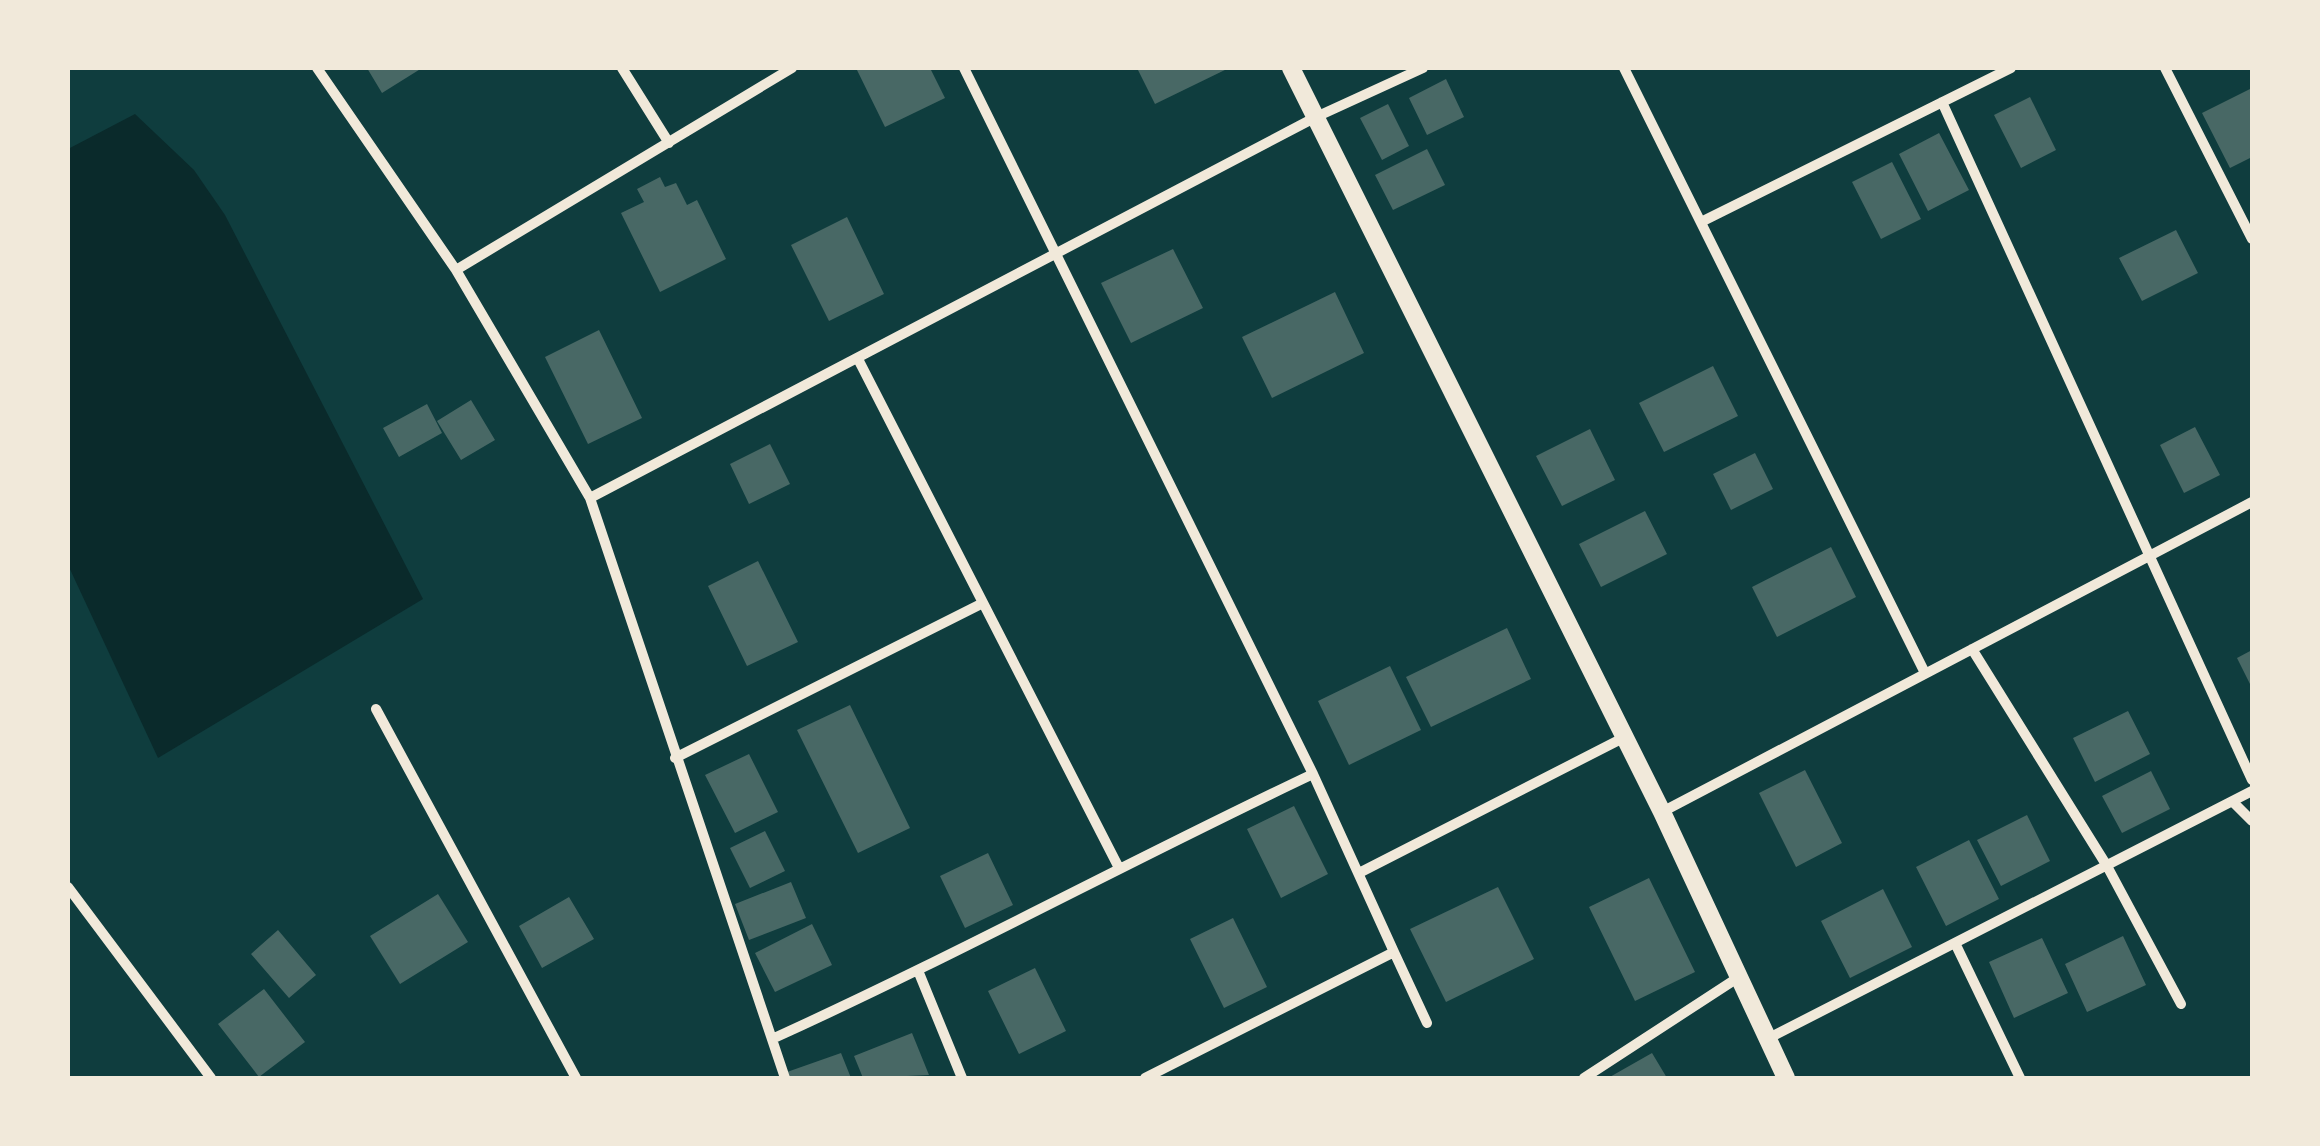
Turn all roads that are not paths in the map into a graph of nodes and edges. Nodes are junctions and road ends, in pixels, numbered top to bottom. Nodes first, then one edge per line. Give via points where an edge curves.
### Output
1 (316, 68) edge
2 (622, 68) edge
3 (792, 68) edge
4 (964, 68) edge
5 (1291, 68) edge
6 (1423, 68) edge
7 (1624, 68) edge
8 (2012, 68) edge
9 (2166, 68) edge
10 (1942, 102) junction
11 (1316, 117) junction
12 (669, 143) junction
13 (1701, 222) junction
14 (2252, 238) edge
15 (1057, 255) junction
16 (456, 270) junction
17 (858, 359) junction
18 (590, 498) junction
19 (2252, 502) edge
20 (2150, 556) junction
21 (983, 603) junction
22 (1972, 648) junction
23 (1925, 673) junction
24 (376, 709) dead end
25 (1625, 737) junction
26 (675, 758) junction
27 (1314, 774) junction
28 (2252, 780) edge
29 (2252, 791) edge
30 (2233, 802) junction
31 (1662, 812) junction
32 (2252, 821) edge
33 (1118, 866) junction
34 (2108, 866) junction
35 (1359, 872) junction
36 (68, 888) edge
37 (1955, 944) junction
38 (1394, 952) junction
39 (918, 972) junction
40 (1739, 978) junction
41 (2181, 1004) dead end
42 (1427, 1023) dead end
43 (1767, 1038) junction
44 (772, 1040) junction
45 (211, 1078) edge
46 (576, 1078) edge
47 (785, 1078) edge
48 (962, 1078) edge
49 (1146, 1078) edge
50 (1584, 1078) edge
51 (1786, 1078) edge
52 (2020, 1078) edge

1 - 16 street
2 - 12 street
3 - 12 street
4 - 15 street
5 - 11 street
6 - 11 street
7 - 13 street
8 - 10 street
9 - 14 street
10 - 13 street
10 - 20 street
11 - 15 street
11 - 25 street
12 - 16 street
13 - 23 street
15 - 17 street
15 - 27 street
16 - 18 street
17 - 18 street
17 - 21 street
18 - 26 street
19 - 20 street
20 - 22 street
20 - 28 street
21 - 26 street
21 - 33 street
22 - 23 street
22 - 34 street
23 - 31 street
24 - 46 street
25 - 31 street
25 - 35 street
26 - 44 street
27 - 33 street
27 - 35 street
29 - 30 street
30 - 32 street
30 - 34 street
31 - 40 street
33 - 39 street
34 - 37 street
34 - 41 street
35 - 38 street
36 - 45 street
37 - 43 street
37 - 52 street
38 - 42 street
38 - 49 street
39 - 44 street
39 - 48 street
40 - 43 street
40 - 50 street
43 - 51 street
44 - 47 street

